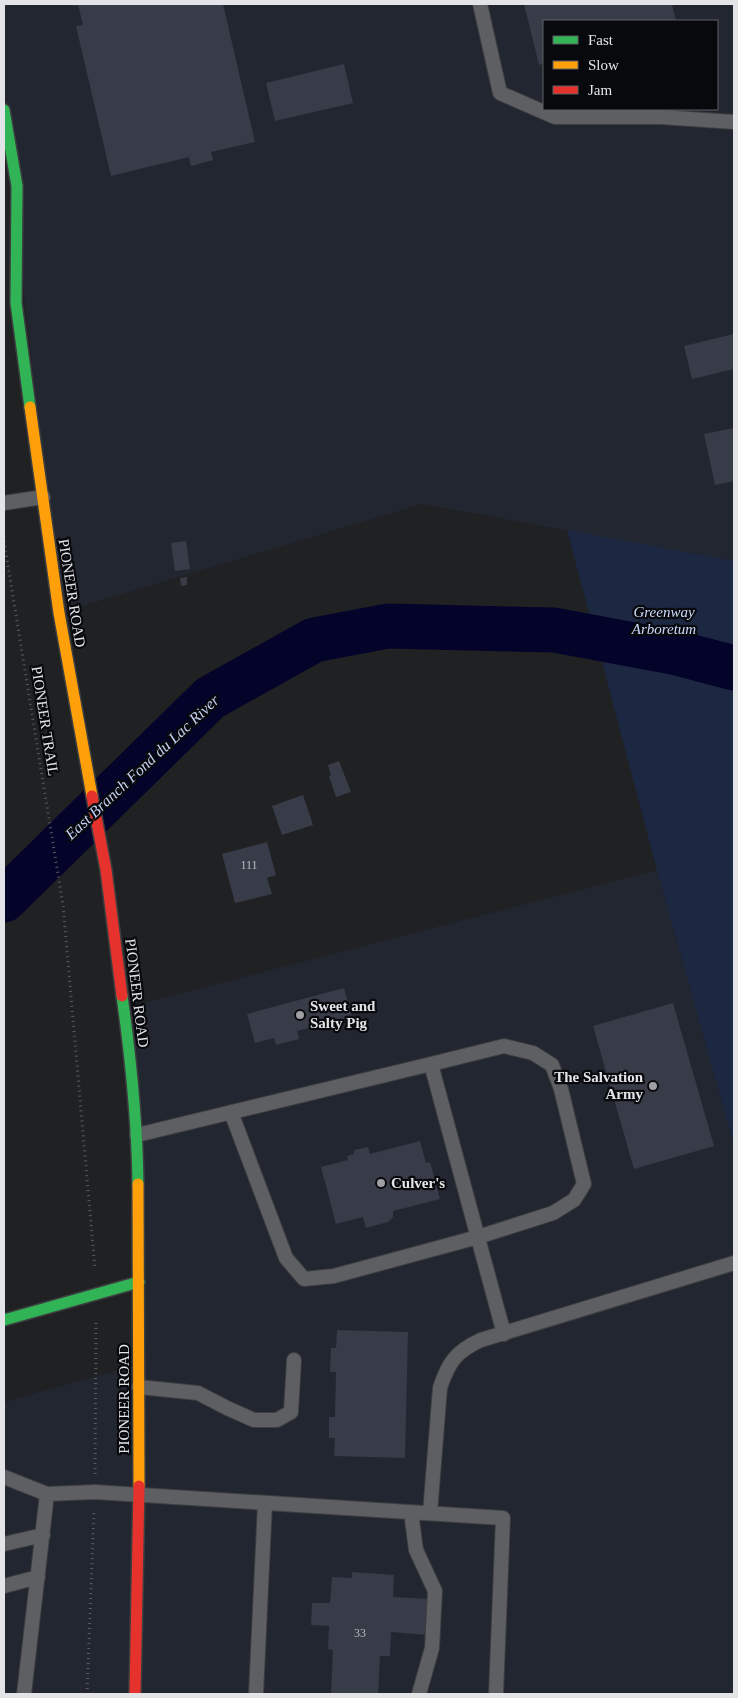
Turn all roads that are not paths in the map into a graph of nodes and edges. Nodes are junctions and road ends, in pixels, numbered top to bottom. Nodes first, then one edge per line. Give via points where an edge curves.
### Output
1 (480, 4) edge
2 (4, 110) edge
3 (734, 122) edge
4 (10, 217) edge
5 (4, 268) edge
6 (16, 303) junction
7 (43, 497) junction
8 (4, 502) edge
9 (431, 1064) junction
10 (231, 1112) junction
11 (137, 1134) junction
12 (478, 1237) junction
13 (734, 1263) edge
14 (139, 1282) junction
15 (4, 1320) edge
16 (504, 1334) junction
17 (294, 1360) dead end
18 (139, 1387) junction
19 (4, 1477) edge
20 (47, 1494) junction
21 (138, 1495) junction
22 (265, 1503) junction
23 (411, 1512) junction
24 (430, 1513) junction
25 (43, 1535) junction
26 (4, 1544) edge
27 (38, 1576) junction
28 (4, 1586) edge
29 (24, 1694) edge
30 (135, 1694) edge
31 (256, 1694) edge
32 (419, 1694) edge
33 (496, 1694) edge

1 - 3 lane via 500,93 555,117 661,117
2 - 4 main road, PIONEER ROAD via 17,186
4 - 6 main road, PIONEER ROAD
5 - 6 main road, PIONEER ROAD
6 - 7 main road, PIONEER ROAD
7 - 8 lane
7 - 11 main road, PIONEER ROAD via 59,613 106,870
9 - 10 lane
9 - 12 lane
9 - 12 lane via 504,1046 533,1053 552,1065 561,1089 584,1184 574,1200 553,1212
10 - 11 lane
10 - 12 lane via 286,1258 304,1279 334,1276
11 - 14 main road, PIONEER ROAD
12 - 16 lane
13 - 16 lane
14 - 15 main road
14 - 18 main road, PIONEER ROAD
16 - 24 lane via 464,1349 446,1371 440,1388
17 - 18 lane via 291,1412 277,1420 254,1420 198,1393
18 - 21 main road, PIONEER ROAD
19 - 20 lane
20 - 21 lane via 95,1492
20 - 25 lane
21 - 22 lane
21 - 30 main road, PIONEER ROAD
22 - 23 lane
22 - 31 lane
23 - 24 lane
23 - 32 lane via 416,1550 435,1591 432,1648
24 - 33 lane via 503,1518
25 - 26 lane
25 - 27 lane
27 - 28 lane
27 - 29 lane

